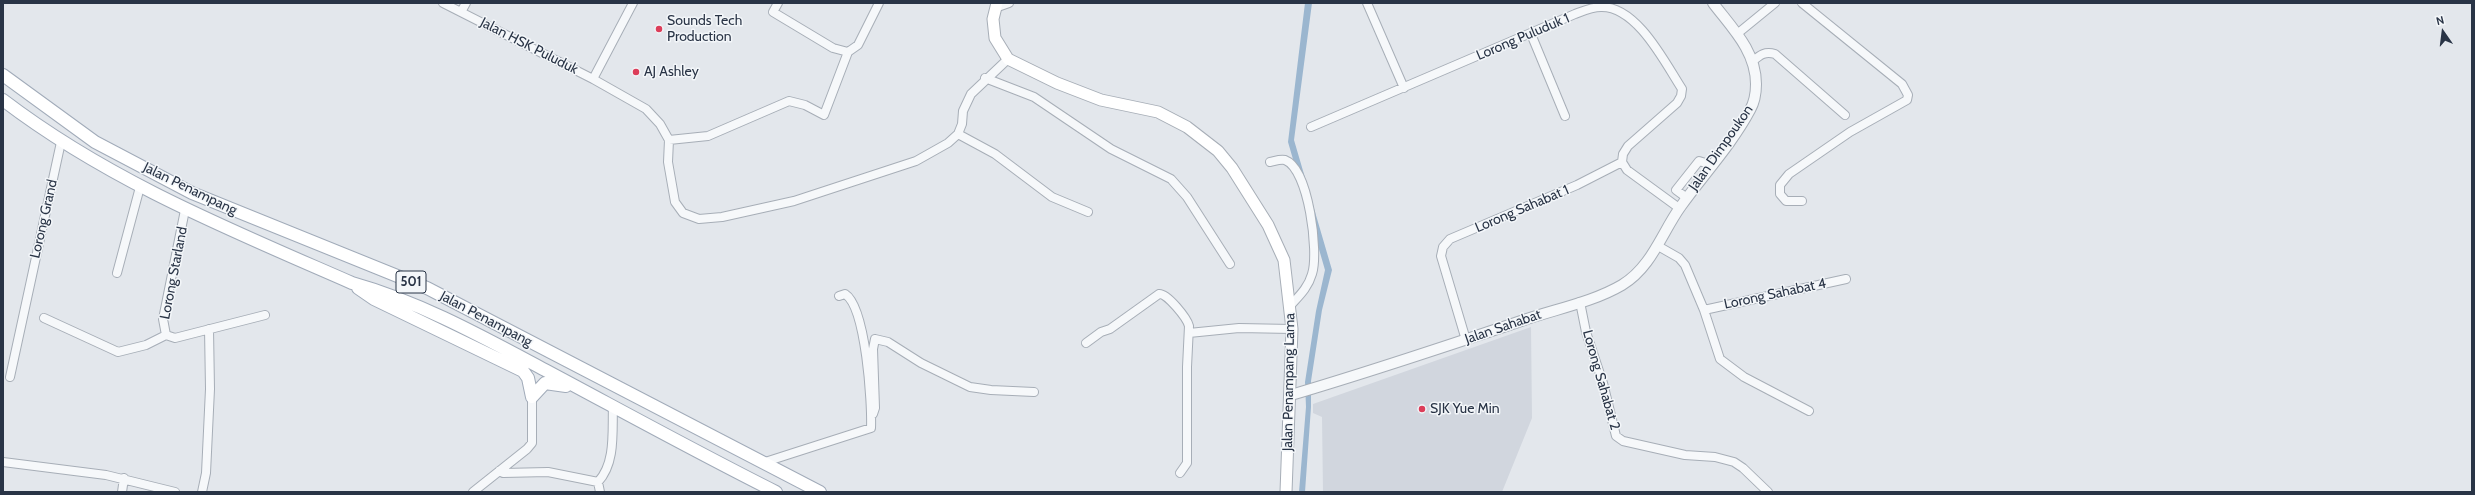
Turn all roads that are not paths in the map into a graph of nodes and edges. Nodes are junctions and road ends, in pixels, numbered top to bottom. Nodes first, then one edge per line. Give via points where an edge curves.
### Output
1 (443, 3) edge
2 (466, 3) edge
3 (633, 3) edge
4 (778, 3) edge
5 (879, 3) edge
6 (1009, 3) edge
7 (1367, 3) edge
8 (1713, 3) edge
9 (1775, 3) edge
10 (1802, 3) edge
11 (996, 6) edge
12 (461, 12) junction
13 (1531, 34) junction
14 (1737, 34) junction
15 (848, 52) junction
16 (1008, 59) junction
17 (1753, 61) junction
18 (3, 75) edge
19 (985, 78) junction
20 (593, 79) junction
21 (1404, 88) junction
22 (3, 100) edge
23 (1846, 115) dead end
24 (1565, 116) dead end
25 (1311, 127) dead end
26 (958, 134) junction
27 (669, 140) junction
28 (61, 142) junction
29 (1270, 162) dead end
30 (1622, 162) junction
31 (140, 187) junction
32 (1802, 201) dead end
33 (1679, 208) junction
34 (185, 210) junction
35 (1088, 212) dead end
36 (1658, 246) junction
37 (366, 264) junction
38 (1230, 264) dead end
39 (117, 273) dead end
40 (1846, 279) dead end
41 (352, 283) junction
42 (382, 291) junction
43 (839, 296) dead end
44 (1580, 302) junction
45 (1290, 306) junction
46 (1704, 310) junction
47 (266, 315) dead end
48 (44, 318) dead end
49 (209, 329) junction
50 (1292, 329) junction
51 (1189, 333) junction
52 (166, 335) junction
53 (1466, 340) junction
54 (1086, 343) dead end
55 (10, 377) dead end
56 (579, 388) junction
57 (1034, 392) dead end
58 (1291, 395) junction
59 (532, 397) junction
60 (613, 406) junction
61 (1809, 411) dead end
62 (871, 418) junction
63 (3, 462) edge
64 (762, 463) junction
65 (499, 471) junction
66 (1180, 473) dead end
67 (124, 478) junction
68 (598, 482) junction
69 (122, 492) edge
70 (175, 492) edge
71 (202, 492) edge
72 (473, 492) edge
73 (600, 492) edge
74 (776, 492) edge
75 (820, 492) edge
76 (1286, 492) edge
77 (1768, 492) edge

1 - 12 street, Jalan HSK Puluduk
2 - 12 street
3 - 20 street
4 - 15 street via 773,12 833,48
5 - 15 street via 858,45
6 - 11 street
7 - 21 street
8 - 14 street, Jalan Dimpoukon
9 - 14 street
10 - 32 street via 1902,84 1908,96 1907,100 1850,132 1789,174 1780,184 1780,194 1786,201
11 - 16 main road via 995,38
12 - 20 street, Jalan HSK Puluduk
13 - 21 street, Lorong Puluduk 1
13 - 24 street
13 - 30 street, Lorong Puluduk 1 via 1574,14 1601,6 1622,11 1637,24 1682,89 1682,96 1628,146
14 - 17 street, Jalan Dimpoukon
15 - 27 street via 824,115 805,105 789,101 708,136
16 - 19 street
16 - 45 main road, Jalan Penampang Lama via 1057,83 1101,100 1144,108 1168,117 1187,127 1218,151 1232,168 1278,243 1284,260
17 - 23 street via 1760,54 1775,54
17 - 33 street, Jalan Dimpoukon via 1756,84 1753,102 1744,121
18 - 37 main road, Jalan Penampang / 501 via 95,142 192,193
19 - 26 street via 966,102
19 - 38 street via 1034,97 1111,149 1171,179 1187,197
20 - 27 street, Jalan HSK Puluduk via 646,109 660,124
21 - 25 street, Lorong Puluduk 1
22 - 28 main road, Jalan Penampang / 501
26 - 27 street via 948,143 916,161 877,175 780,205 699,219 683,213 675,202 668,162
26 - 35 street via 995,154 1052,197
28 - 31 main road, Jalan Penampang / 501
28 - 55 street, Lorong Grand
29 - 45 street via 1283,160 1289,163 1304,189 1315,247 1308,285
30 - 33 street via 1627,170
30 - 53 street, Lorong Sahabat 1 via 1570,188 1450,239 1443,247 1441,256
31 - 34 main road, Jalan Penampang / 501
31 - 39 street
33 - 36 street, Jalan Sahabat
34 - 41 main road, Jalan Penampang / 501
34 - 52 street, Lorong Starland via 163,318
36 - 44 street, Jalan Sahabat via 1630,280
36 - 46 street via 1679,258 1685,265
37 - 42 main road via 384,275 386,288
37 - 64 main road, Jalan Penampang / 501 via 427,288
40 - 46 street, Lorong Sahabat 4
41 - 42 main road, Jalan Penampang / 501
41 - 59 main road via 374,299 523,371 528,378
42 - 56 main road, Jalan Penampang / 501 via 505,348
43 - 62 street via 845,294 850,297 860,321 866,355
44 - 53 street, Jalan Sahabat
44 - 77 street, Lorong Sahabat 2 via 1616,436 1623,442 1734,462
45 - 50 main road, Jalan Penampang Lama
46 - 61 street via 1720,359 1744,377
47 - 49 street
48 - 52 street via 118,352 146,345
49 - 52 street via 174,338
49 - 71 street via 210,389 206,472
50 - 51 street via 1239,328
50 - 58 main road, Jalan Penampang Lama
51 - 54 street via 1187,320 1162,293 1110,330 1101,332
51 - 66 street via 1188,464
53 - 58 street, Jalan Sahabat
56 - 59 main road via 545,383
56 - 60 main road, Jalan Penampang / 501
57 - 62 street via 970,387 920,363 888,342 875,339 875,408
58 - 76 main road, Jalan Penampang Lama
59 - 65 street via 532,443
60 - 68 street via 611,451 606,474
60 - 74 main road, Jalan Penampang / 501
62 - 64 street via 871,428
63 - 67 street
64 - 75 main road, Jalan Penampang / 501
65 - 68 street via 548,472
65 - 72 street
67 - 69 street
67 - 70 street
68 - 73 street

